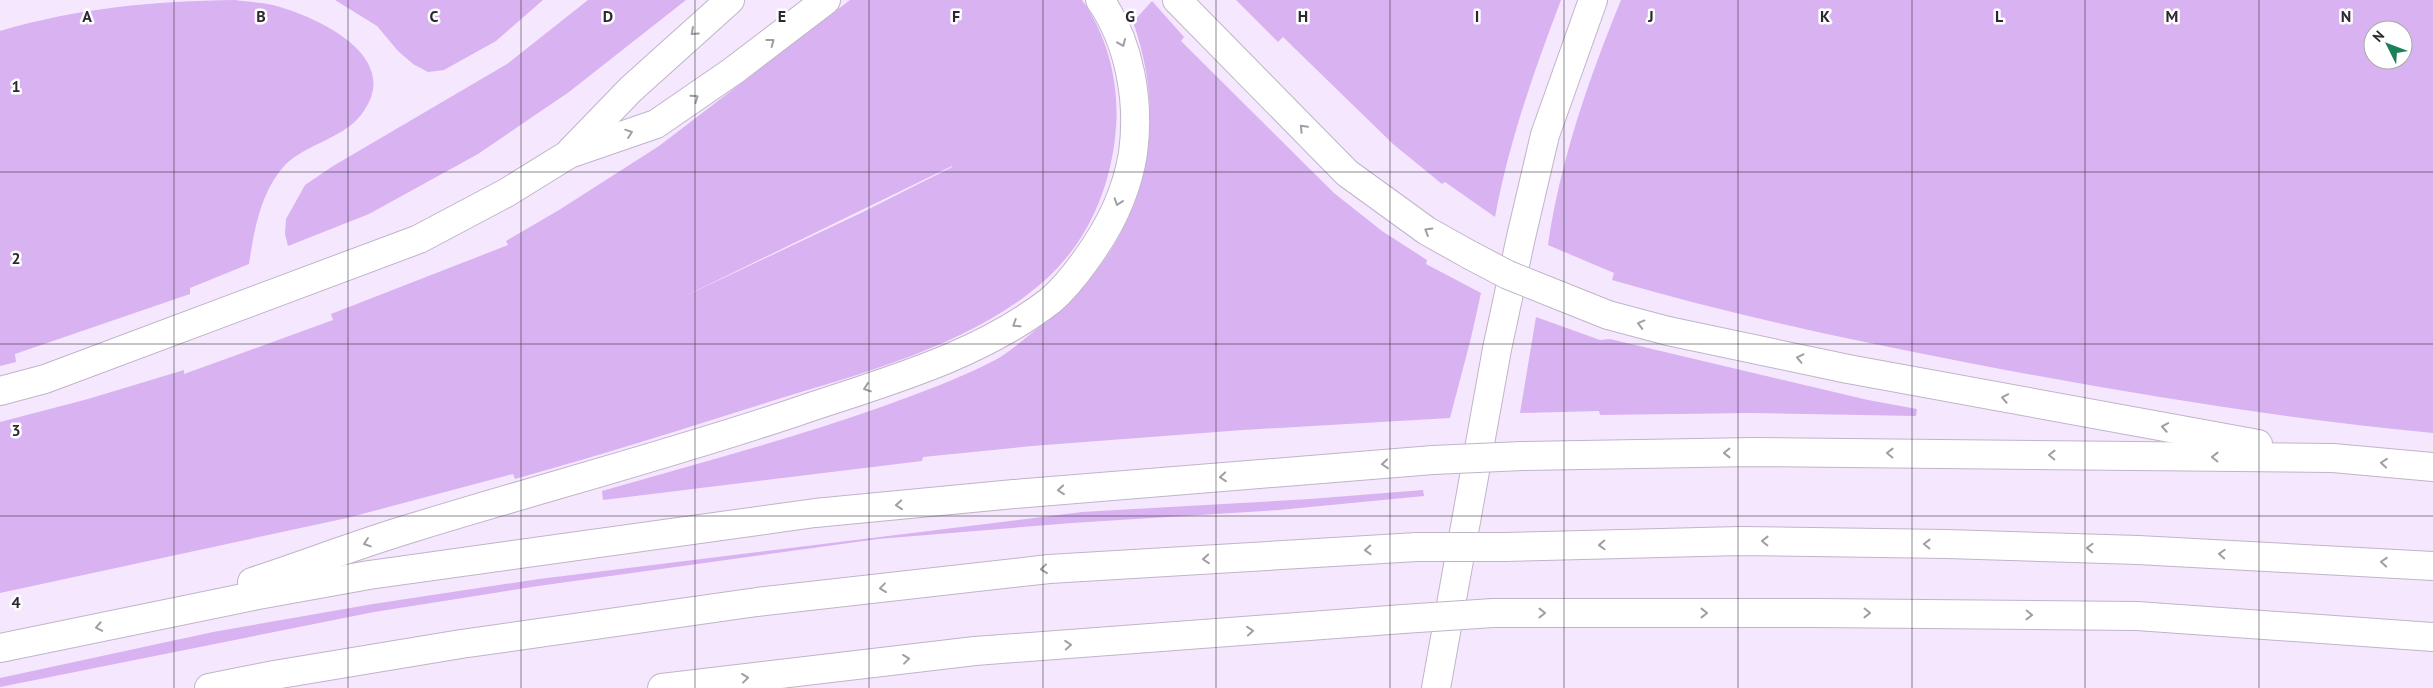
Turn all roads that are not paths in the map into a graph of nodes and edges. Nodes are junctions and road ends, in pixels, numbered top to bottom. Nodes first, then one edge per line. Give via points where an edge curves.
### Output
1 (730, 0) edge
2 (826, 0) edge
3 (1100, 0) edge
4 (1177, 0) edge
5 (1593, 0) edge
6 (569, 154) junction
7 (0, 391) edge
8 (2333, 458) junction
9 (2433, 468) edge
10 (2433, 566) edge
11 (147, 618) junction
12 (2433, 637) edge
13 (0, 648) edge
14 (209, 688) edge
15 (662, 688) edge
16 (1436, 688) edge

1 -> 6 main road via 631,88
6 -> 2 main road via 656,124 733,71
3 -> 11 main road via 1124,46 1130,66 1133,155 1117,206 1089,256 1054,298 1011,328 956,356 770,421 413,527
8 -> 4 main road, bridge via 1848,369 1608,315 1508,275 1470,255 1427,231 1347,173
5 - 16 main road via 1544,135 1497,349
6 - 7 main road via 506,193 419,239 45,379
9 -> 8 main road
8 -> 11 main road, bridge via 1764,452 1434,460 815,513 369,575
10 -> 14 main road, bridge via 2148,550 1946,544 1740,541 1417,547 1048,569 766,601 461,644
11 -> 13 main road
15 -> 12 main road, bridge via 975,651 1493,613 2137,616

